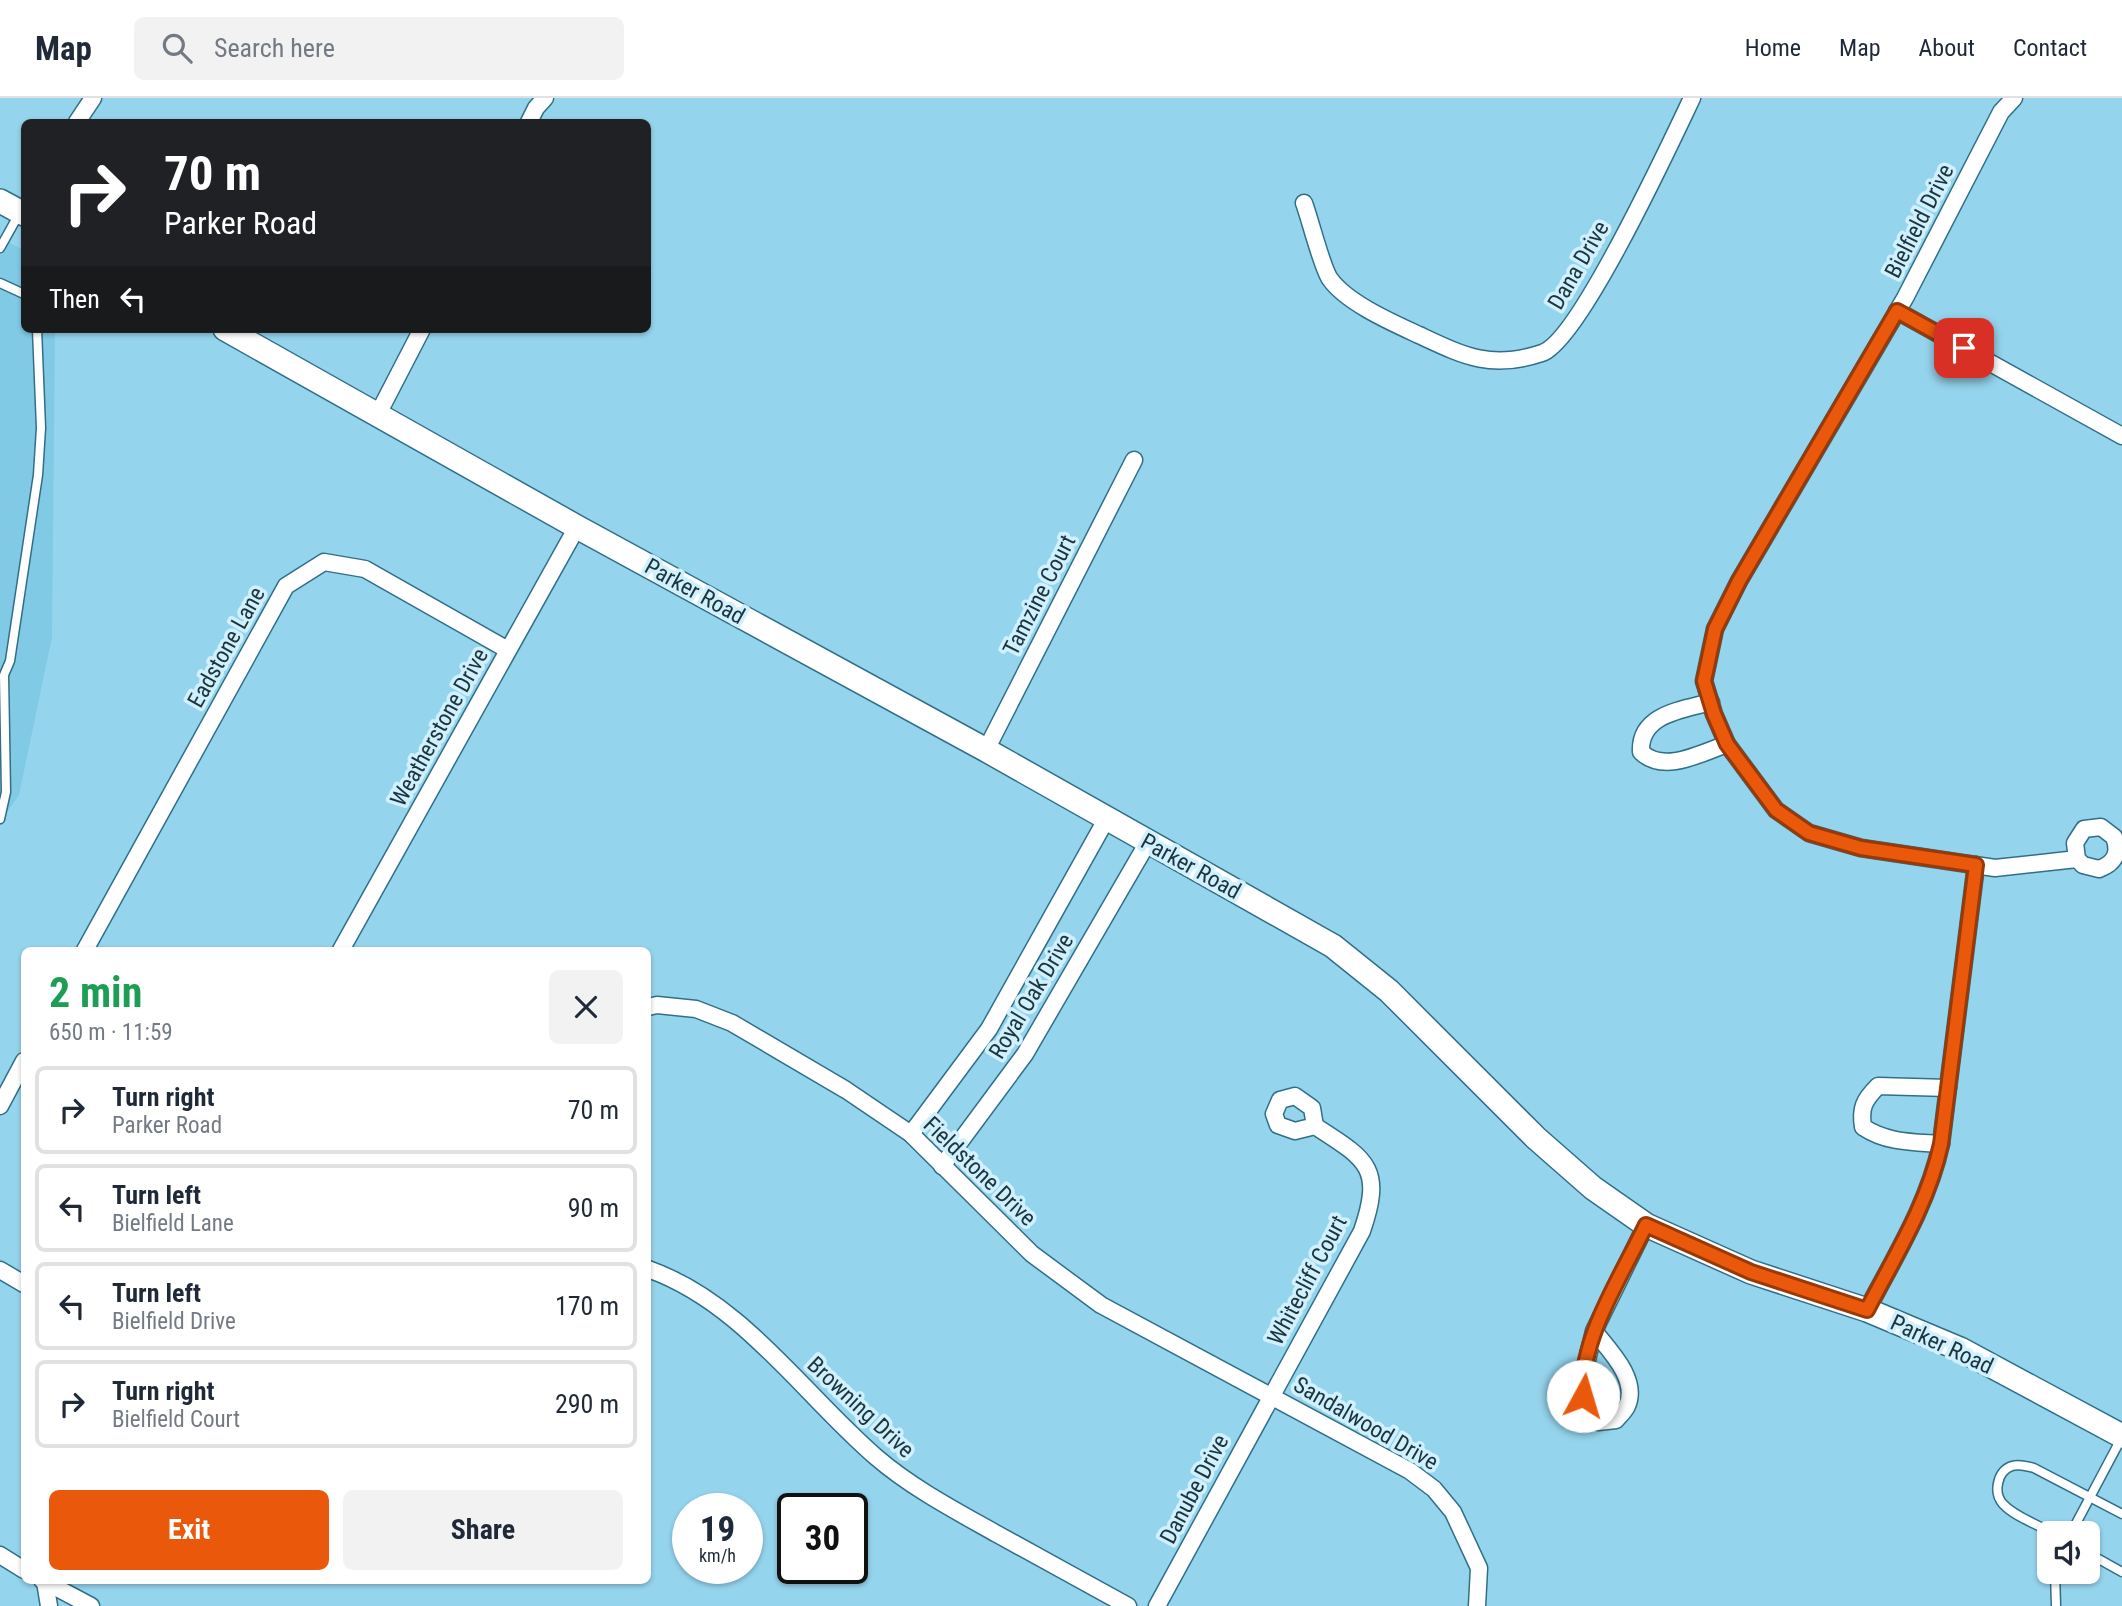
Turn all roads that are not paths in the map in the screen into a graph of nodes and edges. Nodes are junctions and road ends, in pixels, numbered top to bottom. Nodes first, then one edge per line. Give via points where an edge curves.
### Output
1 (93, 98) edge
2 (545, 98) edge
3 (1692, 98) edge
4 (2014, 98) edge
5 (79, 119) edge
6 (530, 119) edge
7 (0, 201) edge
8 (1304, 203) dead end
9 (21, 209) edge
10 (21, 213) edge
11 (0, 248) edge
12 (0, 283) edge
13 (21, 294) edge
14 (1897, 311) junction
15 (37, 333) edge
16 (232, 333) edge
17 (420, 333) edge
18 (377, 416) junction
19 (2122, 436) edge
20 (1134, 460) dead end
21 (577, 527) junction
22 (508, 650) junction
23 (1710, 702) junction
24 (1727, 744) junction
25 (986, 750) junction
26 (1107, 818) junction
27 (0, 819) edge
28 (1148, 842) junction
29 (2077, 859) dead end
30 (1976, 865) junction
31 (87, 947) edge
32 (343, 947) edge
33 (651, 1006) edge
34 (21, 1067) edge
35 (1948, 1088) junction
36 (0, 1106) edge
37 (1315, 1126) dead end
38 (911, 1134) junction
39 (1941, 1144) junction
40 (942, 1166) junction
41 (1646, 1225) junction
42 (0, 1270) edge
43 (651, 1270) edge
44 (21, 1282) edge
45 (1867, 1310) junction
46 (1594, 1331) junction
47 (1271, 1394) junction
48 (2122, 1436) edge
49 (2090, 1497) junction
50 (2122, 1514) edge
51 (2077, 1521) edge
52 (2037, 1525) edge
53 (0, 1555) edge
54 (2100, 1560) edge
55 (21, 1568) edge
56 (2122, 1572) edge
57 (44, 1584) edge
58 (49, 1584) edge
59 (2055, 1584) edge
60 (49, 1606) edge
61 (91, 1606) edge
62 (1128, 1606) edge
63 (1157, 1606) edge
64 (1477, 1606) edge
65 (2056, 1606) edge

1 - 5 street
2 - 6 street
3 - 8 street, Dana Drive via 1588,301 1545,353 1499,362 1470,358 1354,301 1329,278
4 - 14 street, Bielfield Drive via 2001,112
7 - 9 main road
10 - 11 lane
12 - 13 lane
14 - 19 street
14 - 23 street, Bielfield Drive via 1715,629 1704,681
15 - 27 lane via 38,475 10,661 4,675 6,792
16 - 18 main road, Parker Road
17 - 18 street
18 - 21 main road, Parker Road
20 - 25 street, Tamzine Court
21 - 22 street, Weatherstone Drive
21 - 25 main road, Parker Road
22 - 31 street, Eadstone Lane via 365,569 324,562 286,586
22 - 32 street, Weatherstone Drive
23 - 24 street, Bielfield Drive
23 - 24 street via 1660,716 1640,740 1641,752 1662,762
24 - 30 street, Bielfield Drive via 1776,810 1809,833 1861,848
25 - 26 main road, Parker Road
26 - 28 main road, Parker Road
26 - 38 street, Royal Oak Drive via 989,1030
28 - 40 street, Royal Oak Drive via 1026,1054
28 - 41 main road, Parker Road via 1333,946 1389,991 1536,1139
29 - 30 street, Bielfield Drive via 1995,868
30 - 35 street
33 - 38 street, Fieldstone Drive via 696,1009 732,1023
34 - 36 street
35 - 39 street
35 - 39 street via 1878,1086 1860,1112 1863,1127 1877,1136
37 - 47 street, Whitecliff Court via 1353,1151 1371,1173 1372,1203 1362,1231
38 - 40 street, Fieldstone Drive
39 - 45 street via 1921,1207
40 - 47 street, Fieldstone Drive via 1032,1254 1101,1305
41 - 45 main road, Parker Road via 1751,1272
41 - 46 street
42 - 44 street
43 - 62 street, Browning Drive via 713,1302 877,1457 943,1504
45 - 48 main road, Parker Road via 1960,1349
46 - 46 street via 1582,1381 1584,1412 1598,1422 1616,1420 1628,1405 1629,1388 1622,1367
47 - 63 street, Danube Drive
47 - 64 street, Sandalwood Drive via 1434,1489 1453,1513 1479,1567
48 - 49 lane
49 - 50 lane
49 - 51 lane
49 - 52 lane via 2034,1468 2011,1466 1998,1480 2000,1501
53 - 55 street
54 - 56 lane
57 - 60 street
58 - 61 street
59 - 65 lane

